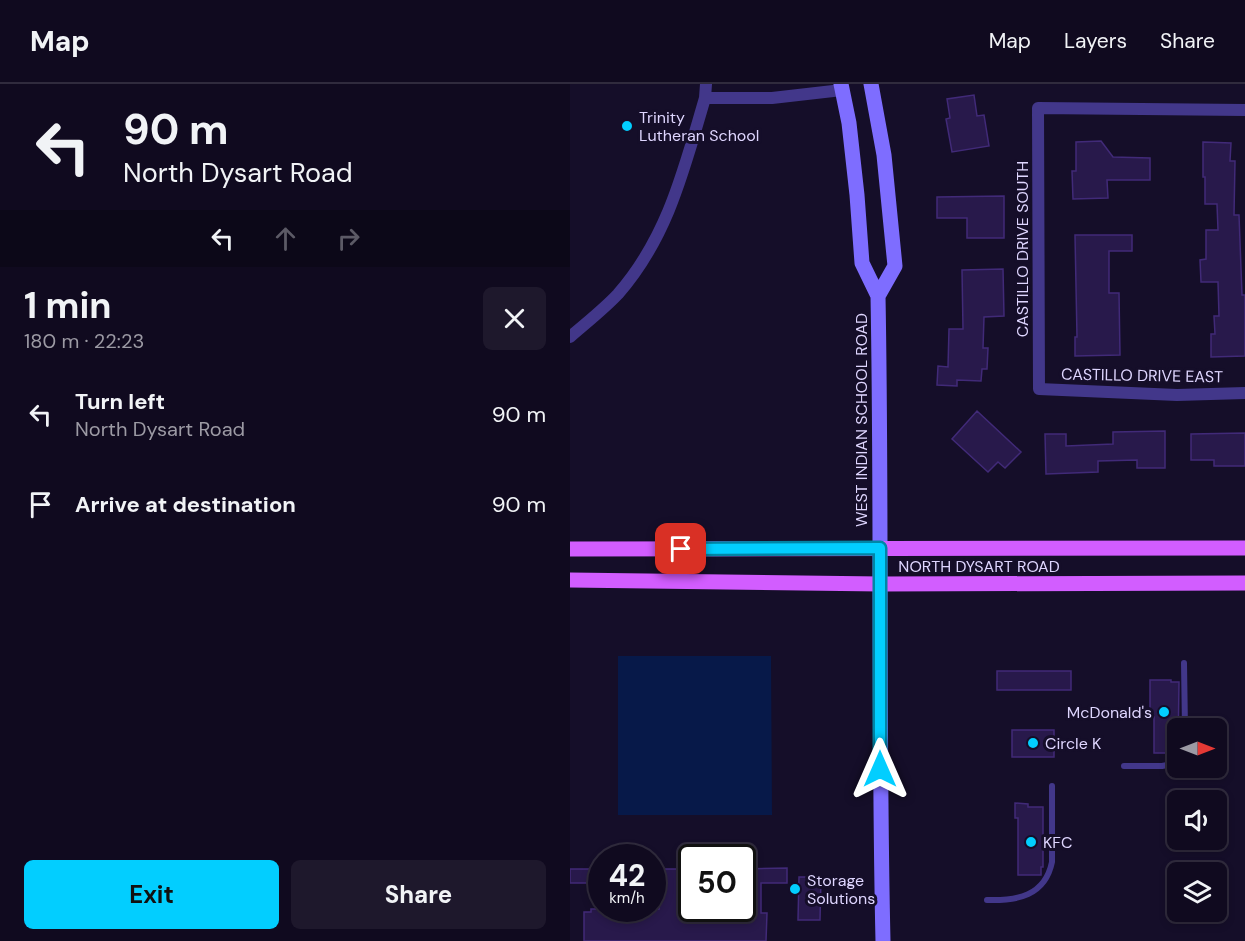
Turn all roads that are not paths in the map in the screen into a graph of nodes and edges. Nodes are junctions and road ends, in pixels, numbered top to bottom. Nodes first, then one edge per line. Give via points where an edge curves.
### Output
1 (706, 84) edge
2 (871, 84) edge
3 (842, 87) edge
4 (705, 98) junction
5 (1245, 110) edge
6 (879, 296) junction
7 (570, 337) edge
8 (1039, 389) joint
9 (1245, 393) edge
10 (880, 548) junction
11 (1245, 548) edge
12 (570, 549) edge
13 (570, 580) edge
14 (1245, 583) edge
15 (881, 584) junction
16 (1184, 663) dead end
17 (1185, 718) edge
18 (1167, 765) edge
19 (1124, 766) dead end
20 (1052, 786) dead end
21 (987, 900) dead end
22 (883, 941) edge

1 - 4 street
2 - 6 main road, WEST INDIAN SCHOOL ROAD via 884,155 895,266
3 - 4 street via 772,98
3 - 6 main road, WEST INDIAN SCHOOL ROAD via 854,164 862,263
4 - 7 street via 677,194 651,247 618,294
5 - 8 street, CASTILLO DRIVE SOUTH via 1038,108
6 - 10 main road, WEST INDIAN SCHOOL ROAD
8 - 9 street, CASTILLO DRIVE EAST
10 - 11 main road, NORTH DYSART ROAD
10 - 12 main road, NORTH DYSART ROAD
10 - 15 main road, WEST INDIAN SCHOOL ROAD
13 - 15 main road, NORTH DYSART ROAD
14 - 15 main road, NORTH DYSART ROAD
15 - 22 main road, WEST INDIAN SCHOOL ROAD
16 - 17 lane
18 - 19 lane
20 - 21 lane via 1050,873 1044,883 1025,896

